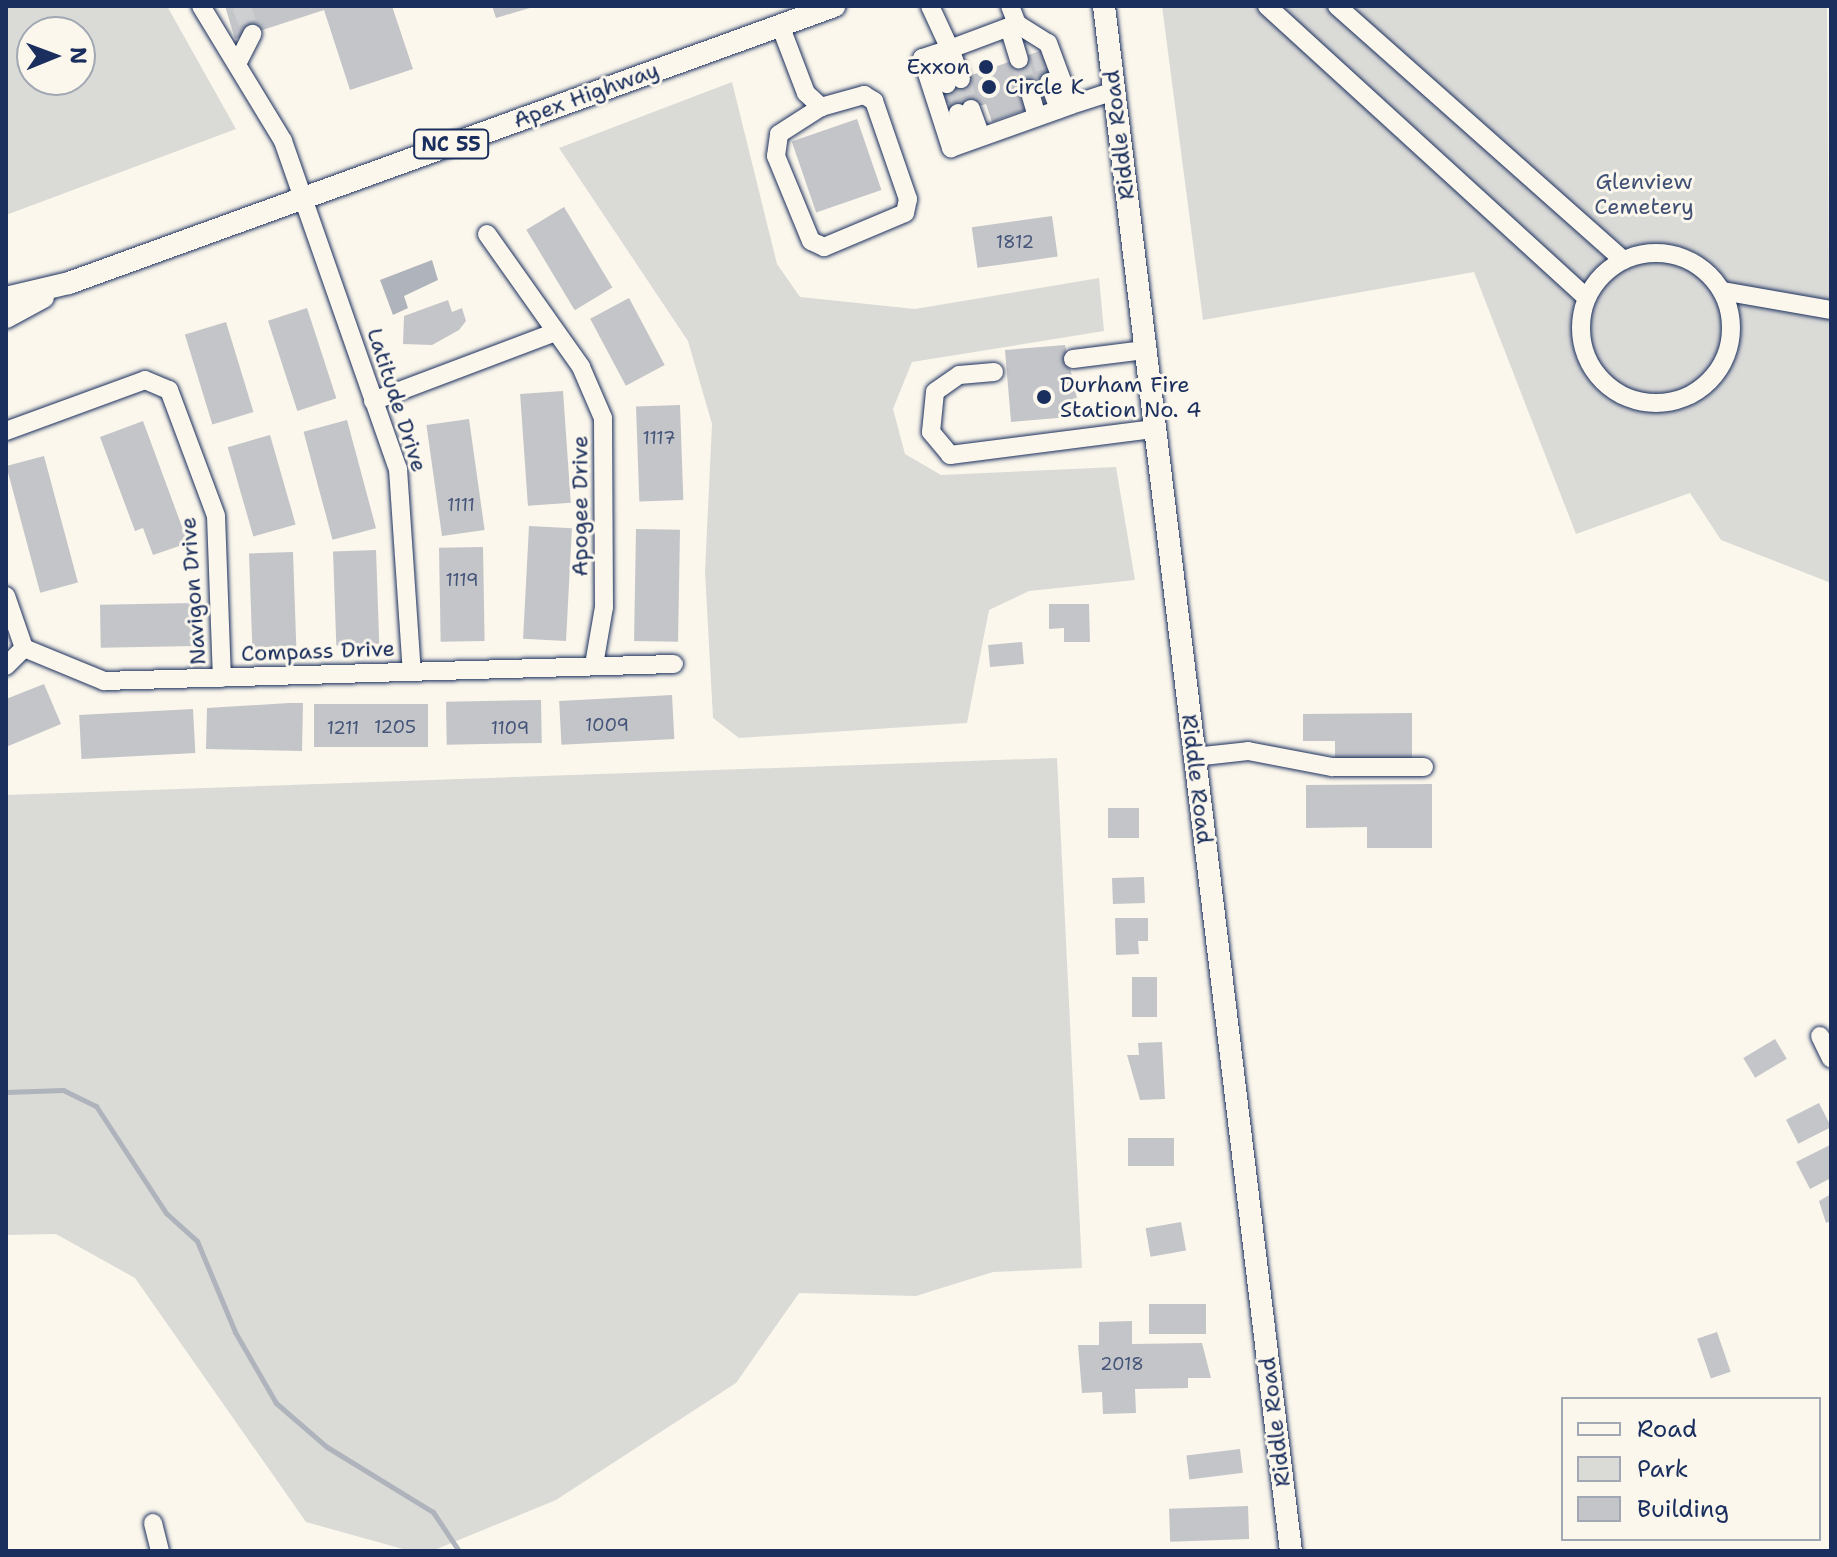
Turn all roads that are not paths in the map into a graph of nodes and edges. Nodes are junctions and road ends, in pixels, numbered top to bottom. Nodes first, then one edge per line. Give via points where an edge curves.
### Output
1 (201, 6) edge
2 (834, 6) edge
3 (930, 6) edge
4 (1104, 6) edge
5 (1267, 6) edge
6 (1337, 6) edge
7 (1017, 22) edge
8 (780, 25) junction
9 (252, 34) dead end
10 (943, 52) junction
11 (1039, 52) tunnel mouth
12 (1019, 59) tunnel mouth
13 (237, 64) junction
14 (954, 81) tunnel mouth
15 (1049, 82) tunnel mouth
16 (1029, 89) tunnel mouth
17 (1114, 91) junction
18 (821, 107) junction
19 (1065, 107) junction
20 (965, 111) tunnel mouth
21 (1037, 117) junction
22 (974, 139) junction
23 (301, 200) junction
24 (487, 234) dead end
25 (1623, 260) junction
26 (69, 283) junction
27 (1722, 291) junction
28 (6, 298) edge
29 (1587, 298) junction
30 (1831, 310) edge
31 (6, 317) edge
32 (553, 333) junction
33 (1144, 350) junction
34 (1073, 359) dead end
35 (994, 372) dead end
36 (373, 401) junction
37 (1154, 429) junction
38 (6, 431) edge
39 (6, 596) edge
40 (24, 648) junction
41 (674, 664) dead end
42 (594, 665) junction
43 (6, 666) edge
44 (412, 672) junction
45 (222, 678) junction
46 (1194, 757) junction
47 (1424, 767) dead end
48 (1820, 1036) dead end
49 (1831, 1059) edge
50 (153, 1523) dead end
51 (160, 1551) edge
52 (1291, 1551) edge

1 - 13 street, Latitude Drive
2 - 8 main road, Apex Highway / NC 55
3 - 10 street
4 - 17 main road, Riddle Road
5 - 29 street
6 - 25 street
7 - 10 street
7 - 11 street
7 - 12 street
7 - 19 street via 1048,43
8 - 18 street via 806,93
8 - 23 main road, Apex Highway / NC 55
9 - 13 street
10 - 14 street
10 - 22 street via 922,58 951,148
13 - 23 street, Latitude Drive via 283,141
15 - 19 street
16 - 21 street
17 - 19 street
17 - 33 main road, Riddle Road
18 - 18 street via 864,95 874,101 908,199 905,213 824,247 811,241 776,156 779,134
19 - 21 street
20 - 22 street
21 - 22 street
23 - 26 main road, Apex Highway / NC 55
23 - 36 street, Latitude Drive
24 - 32 street, Apogee Drive
25 - 27 street via 1672,254 1707,272
25 - 29 street
26 - 28 main road, Apex Highway / NC 55
26 - 31 main road, Apex Highway / NC 55
27 - 29 street via 1731,332 1714,377 1696,393 1654,404 1609,388 1591,367 1582,345
27 - 30 street
32 - 36 street
32 - 42 street, Apogee Drive via 581,367 603,418 604,607
33 - 34 street
33 - 37 main road, Riddle Road
35 - 37 street via 959,375 935,392 931,432 950,455
36 - 44 street, Latitude Drive via 398,469
37 - 46 main road, Riddle Road
38 - 45 street, Navigon Drive via 145,380 169,390 216,516
39 - 40 street
40 - 43 street
40 - 45 street, Compass Drive via 104,681
41 - 42 street, Compass Drive
42 - 44 street, Compass Drive
44 - 45 street, Compass Drive
46 - 47 street via 1248,751 1332,767
46 - 52 main road, Riddle Road
48 - 49 street
50 - 51 street

